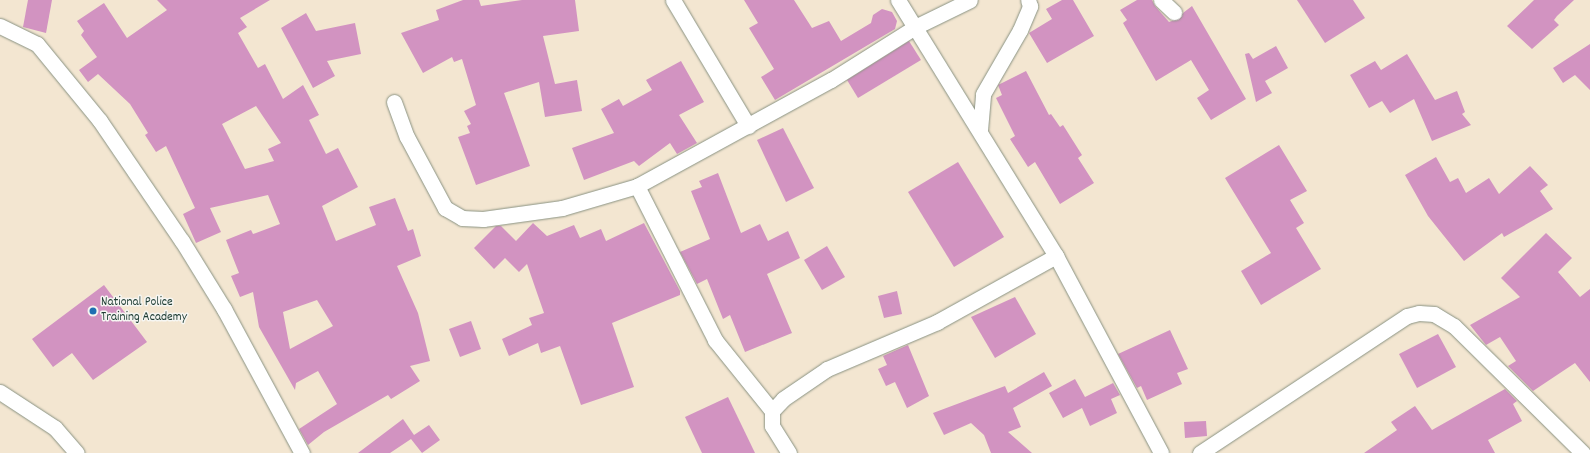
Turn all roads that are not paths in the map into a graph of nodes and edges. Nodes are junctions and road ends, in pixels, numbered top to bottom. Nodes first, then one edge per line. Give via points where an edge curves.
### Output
1 (673, 0) edge
2 (898, 0) edge
3 (970, 0) edge
4 (1028, 0) edge
5 (1161, 0) edge
6 (1174, 12) dead end
7 (0, 26) edge
8 (915, 27) junction
9 (394, 102) dead end
10 (748, 126) junction
11 (980, 130) junction
12 (637, 186) junction
13 (1056, 256) junction
14 (0, 392) edge
15 (772, 411) junction
16 (77, 453) edge
17 (302, 453) edge
18 (789, 453) edge
19 (1161, 453) edge
20 (1200, 453) edge
21 (1584, 453) edge

1 - 10 street
2 - 8 street
3 - 8 street
4 - 11 street via 1030,6 1020,30 983,94
5 - 6 street
7 - 17 street via 37,44 100,121 182,241 220,303
8 - 10 street via 831,80
8 - 11 street
9 - 12 street via 407,137 445,208 462,218 483,218 562,208
10 - 12 street
11 - 13 street
12 - 15 street via 715,340
13 - 15 street via 937,322 827,369 784,398
13 - 19 street
14 - 16 street via 55,428
15 - 18 street via 772,426
20 - 21 street via 1408,316 1419,313 1434,314 1454,326

